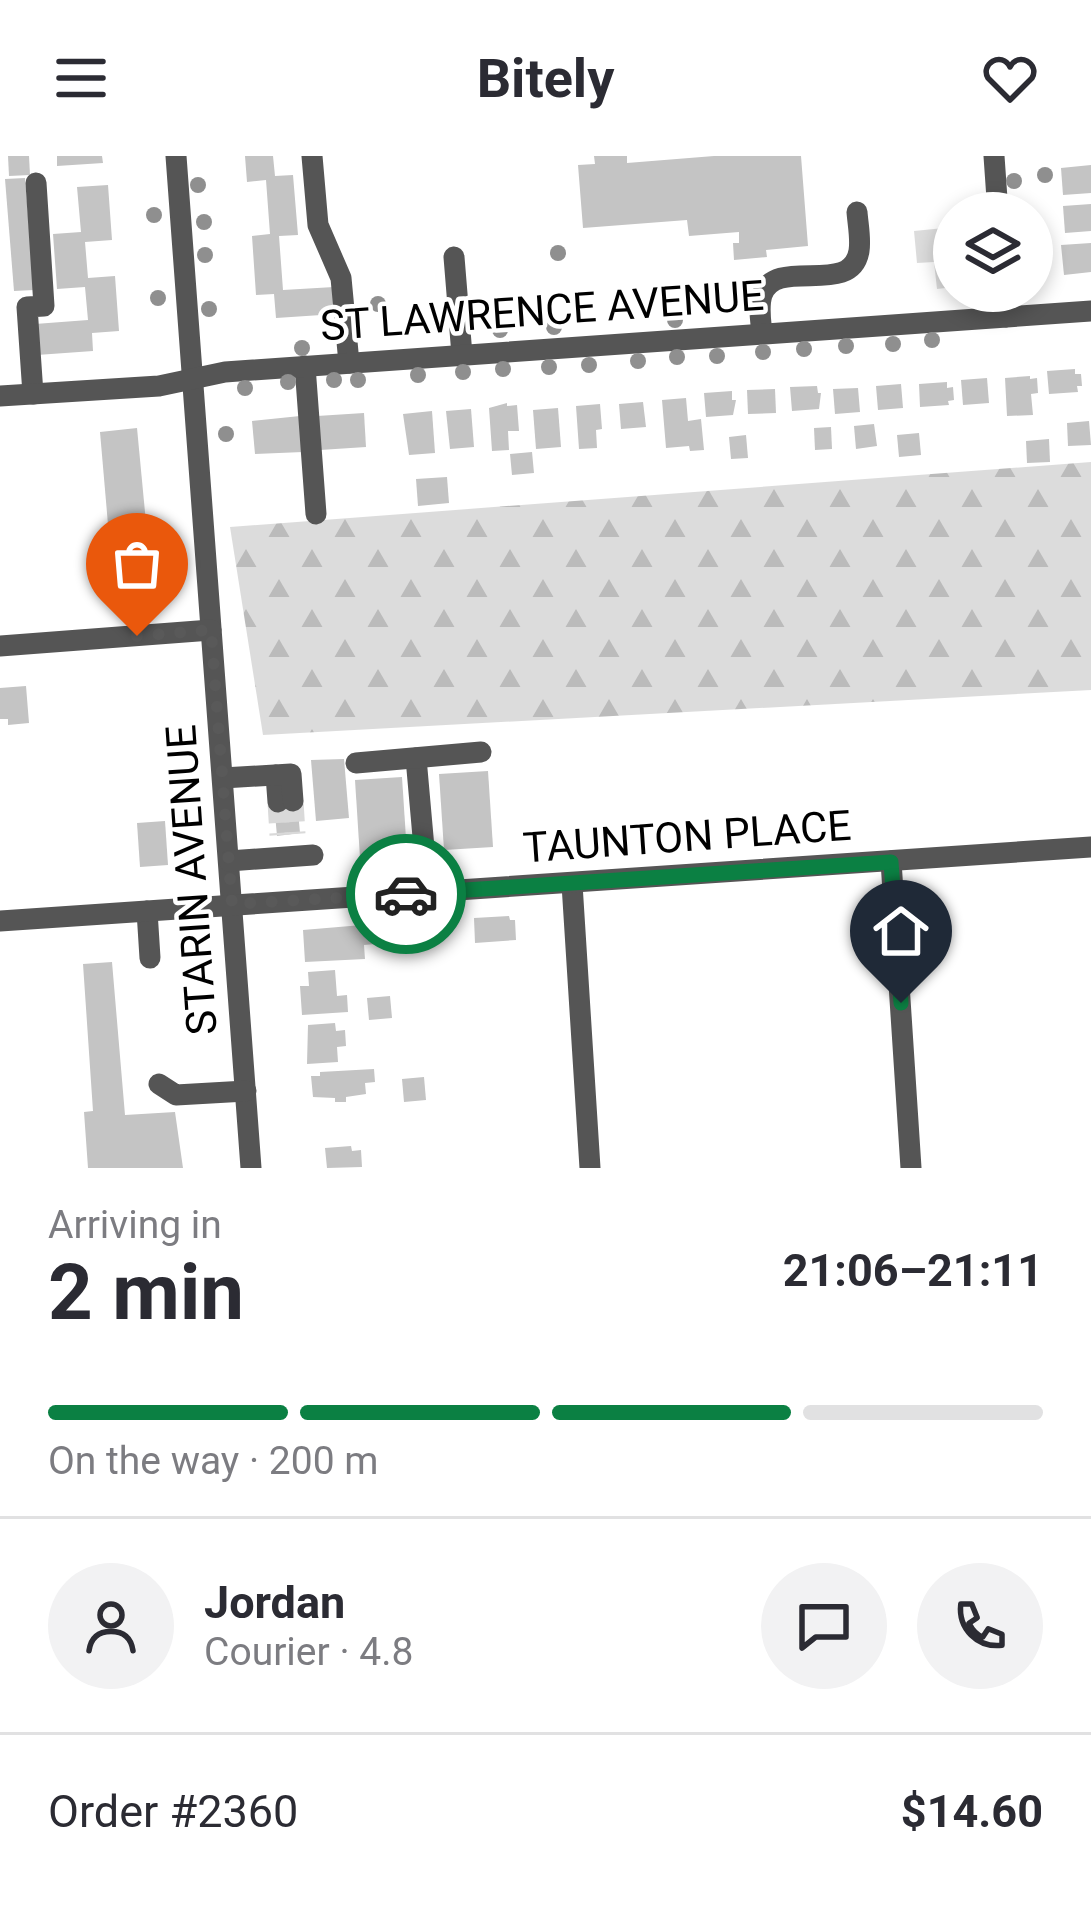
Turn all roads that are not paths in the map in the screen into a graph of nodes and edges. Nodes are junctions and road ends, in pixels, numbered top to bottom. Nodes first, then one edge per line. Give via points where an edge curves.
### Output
1 (176, 156) edge
2 (312, 156) edge
3 (994, 156) edge
4 (36, 183) dead end
5 (997, 192) edge
6 (857, 212) dead end
7 (454, 257) dead end
8 (1091, 311) edge
9 (1006, 312) edge
10 (1006, 317) junction
11 (762, 334) junction
12 (462, 355) junction
13 (349, 363) junction
14 (305, 366) junction
15 (192, 380) junction
16 (33, 394) junction
17 (0, 396) edge
18 (316, 514) dead end
19 (211, 630) junction
20 (0, 646) edge
21 (481, 752) dead end
22 (416, 758) junction
23 (356, 763) dead end
24 (223, 778) junction
25 (285, 802) tunnel mouth
26 (293, 847) dead end
27 (1091, 848) edge
28 (229, 861) junction
29 (891, 862) junction
30 (572, 884) junction
31 (428, 892) junction
32 (232, 904) junction
33 (147, 911) junction
34 (0, 921) edge
35 (150, 958) dead end
36 (159, 1084) dead end
37 (246, 1091) junction
38 (251, 1168) edge
39 (590, 1168) edge
40 (911, 1168) edge

1 - 15 street, STARIN AVENUE
2 - 13 street via 318,225 341,278
3 - 5 street
4 - 16 street via 44,306 27,308
6 - 11 street via 856,261 841,273 802,265 764,289
7 - 12 street
8 - 10 street, ST LAWRENCE AVENUE
9 - 10 street
10 - 11 street, ST LAWRENCE AVENUE
11 - 12 street, ST LAWRENCE AVENUE
12 - 13 street, ST LAWRENCE AVENUE
13 - 14 street, ST LAWRENCE AVENUE
14 - 15 street, ST LAWRENCE AVENUE
14 - 18 street
15 - 16 street, ST LAWRENCE AVENUE
15 - 19 street, STARIN AVENUE
16 - 17 street, ST LAWRENCE AVENUE
19 - 20 street
19 - 24 street, STARIN AVENUE
21 - 22 street
22 - 23 street
22 - 31 street
24 - 25 street via 291,774
24 - 28 street, STARIN AVENUE
26 - 28 street
27 - 29 street, TAUNTON PLACE
28 - 32 street, STARIN AVENUE
29 - 30 street, TAUNTON PLACE
29 - 40 street
30 - 31 street, TAUNTON PLACE
30 - 39 street
31 - 32 street, TAUNTON PLACE
32 - 33 street, TAUNTON PLACE
32 - 37 street, STARIN AVENUE
33 - 34 street, TAUNTON PLACE
33 - 35 street
36 - 37 street via 176,1095
37 - 38 street, STARIN AVENUE

